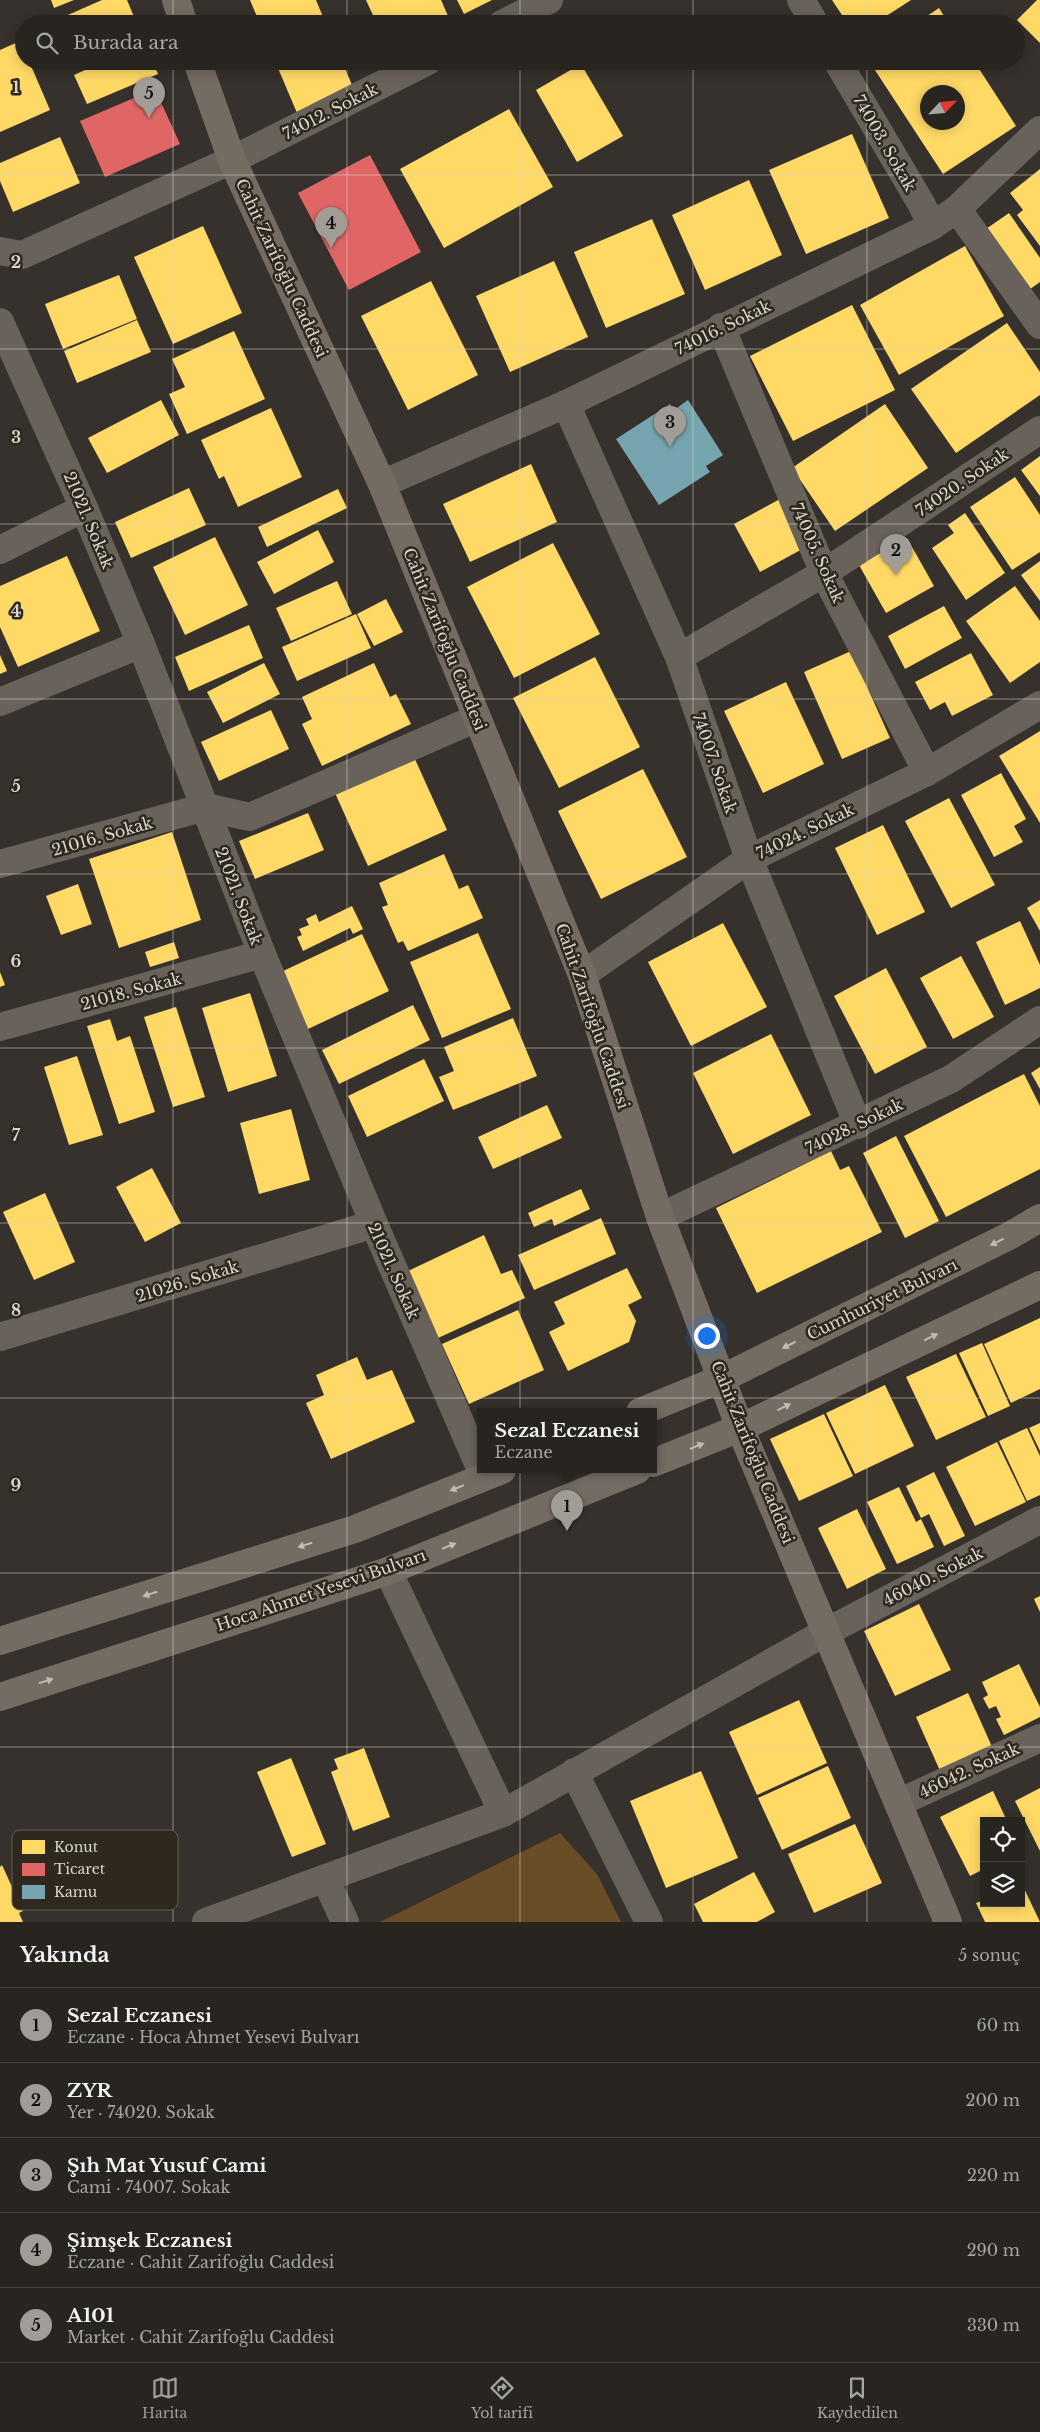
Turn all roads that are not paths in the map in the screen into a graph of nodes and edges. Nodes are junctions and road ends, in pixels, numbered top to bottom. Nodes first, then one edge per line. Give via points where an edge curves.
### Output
1 (176, 0) edge
2 (549, 0) edge
3 (801, 0) edge
4 (181, 15) edge
5 (520, 15) edge
6 (810, 15) edge
7 (200, 70) edge
8 (410, 70) edge
9 (842, 70) edge
10 (1040, 130) edge
11 (232, 160) junction
12 (957, 209) junction
13 (932, 226) junction
14 (0, 251) edge
15 (0, 322) edge
16 (1040, 325) edge
17 (721, 327) junction
18 (566, 404) junction
19 (1040, 430) edge
20 (382, 484) junction
21 (84, 508) junction
22 (0, 550) edge
23 (824, 573) junction
24 (141, 644) junction
25 (679, 658) junction
26 (0, 702) edge
27 (1040, 705) edge
28 (477, 718) junction
29 (926, 772) junction
30 (205, 808) junction
31 (749, 858) junction
32 (0, 864) edge
33 (262, 954) junction
34 (582, 975) junction
35 (1040, 1020) edge
36 (0, 1026) edge
37 (858, 1125) junction
38 (660, 1217) junction
39 (1040, 1218) edge
40 (374, 1224) junction
41 (1040, 1284) edge
42 (0, 1337) edge
43 (722, 1378) junction
44 (650, 1408) edge
45 (740, 1428) junction
46 (477, 1450) edge
47 (657, 1461) edge
48 (485, 1473) edge
49 (630, 1473) edge
50 (1040, 1520) edge
51 (388, 1571) junction
52 (826, 1632) junction
53 (0, 1641) edge
54 (0, 1697) edge
55 (1040, 1738) edge
56 (574, 1772) junction
57 (898, 1803) junction
58 (503, 1814) junction
59 (326, 1880) junction
60 (206, 1922) edge
61 (345, 1922) edge
62 (649, 1922) edge
63 (948, 1922) edge

1 - 4 main road
2 - 5 street
3 - 6 street
7 - 11 main road, Cahit Zarifoğlu Caddesi
8 - 11 street, 74012. Sokak
9 - 13 street, 74003. Sokak
10 - 12 street, 74016. Sokak
11 - 14 street, 74012. Sokak via 22,255
11 - 20 main road, Cahit Zarifoğlu Caddesi
12 - 13 street, 74016. Sokak
12 - 16 street
13 - 17 street, 74016. Sokak
15 - 21 street, 21021. Sokak
17 - 18 street, 74016. Sokak
17 - 23 street, 74005. Sokak
18 - 20 street, 74016. Sokak
18 - 25 street, 74007. Sokak
19 - 23 street, 74020. Sokak
20 - 28 main road, Cahit Zarifoğlu Caddesi
21 - 22 street
21 - 24 street, 21021. Sokak
23 - 25 street, 74020. Sokak
23 - 29 street, 74005. Sokak
24 - 26 street
24 - 30 street, 21021. Sokak
25 - 31 street, 74007. Sokak
27 - 29 street, 74024. Sokak
28 - 30 street via 250,817
28 - 34 main road, Cahit Zarifoğlu Caddesi
29 - 31 street, 74024. Sokak
30 - 32 street, 21016. Sokak
30 - 33 street, 21021. Sokak
31 - 34 street, 74024. Sokak
31 - 37 street, 74007. Sokak
33 - 36 street, 21018. Sokak
33 - 40 street, 21021. Sokak
34 - 38 main road, Cahit Zarifoğlu Caddesi
35 - 37 street, 74028. Sokak via 951,1079
37 - 38 street, 74028. Sokak
38 - 43 main road, Cahit Zarifoğlu Caddesi
39 -> 43 main road, Cumhuriyet Bulvarı
40 - 42 street, 21026. Sokak
40 - 46 street, 21021. Sokak
45 -> 41 main road
43 - 44 main road
43 - 45 main road, Cahit Zarifoğlu Caddesi
47 -> 45 main road
45 - 52 main road, Cahit Zarifoğlu Caddesi
48 -> 53 main road via 355,1529
51 -> 49 main road, Hoca Ahmet Yesevi Bulvarı
50 - 52 street, 46040. Sokak
54 -> 51 main road, Hoca Ahmet Yesevi Bulvarı
51 - 58 street
52 - 56 street, 46040. Sokak
52 - 57 main road, Cahit Zarifoğlu Caddesi
55 - 57 street, 46042. Sokak
56 - 58 street, 46040. Sokak
56 - 62 street
57 - 63 main road, Cahit Zarifoğlu Caddesi
58 - 59 street, 46040. Sokak
59 - 60 street, 46040. Sokak
59 - 61 street

